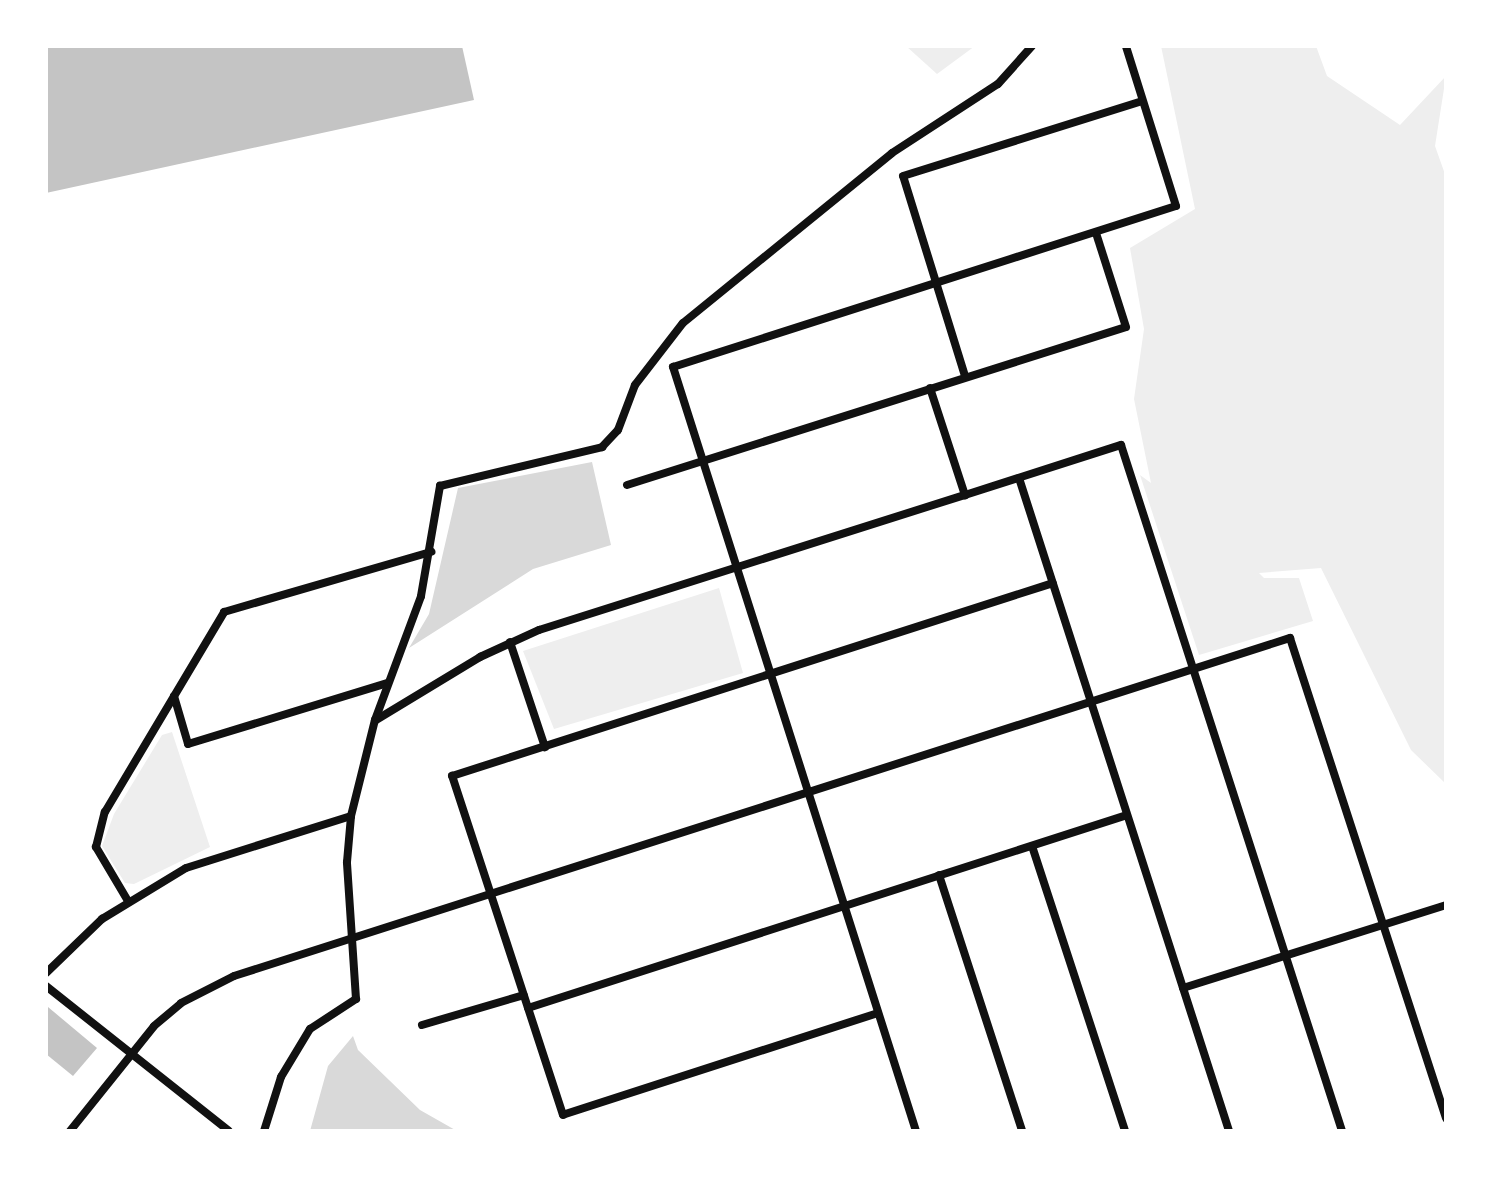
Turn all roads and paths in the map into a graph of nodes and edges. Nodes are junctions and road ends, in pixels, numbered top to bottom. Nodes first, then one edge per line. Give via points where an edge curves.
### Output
1 (1032, 46) edge
2 (1126, 46) edge
3 (1142, 101) junction
4 (1096, 233) junction
5 (937, 284) junction
6 (965, 376) junction
7 (930, 388) junction
8 (700, 461) junction
9 (1019, 478) junction
10 (627, 485) dead end
11 (965, 495) junction
12 (431, 552) junction
13 (735, 568) junction
14 (1053, 583) junction
15 (510, 642) junction
16 (1193, 668) junction
17 (769, 674) junction
18 (388, 683) junction
19 (174, 696) junction
20 (1092, 701) junction
21 (375, 720) junction
22 (545, 747) junction
23 (807, 791) junction
24 (1127, 815) junction
25 (351, 816) junction
26 (1032, 846) junction
27 (939, 875) junction
28 (490, 892) junction
29 (128, 901) junction
30 (843, 905) junction
31 (1446, 905) edge
32 (1384, 925) junction
33 (350, 937) junction
34 (1286, 956) junction
35 (46, 973) edge
36 (46, 986) edge
37 (1183, 988) junction
38 (524, 995) junction
39 (528, 1008) junction
40 (878, 1013) junction
41 (422, 1025) dead end
42 (130, 1052) junction
43 (1446, 1118) edge
44 (70, 1131) edge
45 (229, 1131) edge
46 (264, 1131) edge
47 (916, 1131) edge
48 (1022, 1131) edge
49 (1125, 1131) edge
50 (1229, 1131) edge
51 (1342, 1131) edge

1 - 12 street via 998,84 892,153 683,323 635,385 618,430 602,447 440,486
2 - 3 street
3 - 4 street via 1176,206
3 - 5 street via 903,176
4 - 5 street
4 - 6 street via 1126,327
5 - 6 street
5 - 8 street via 673,367
6 - 7 street
7 - 8 street
7 - 11 street
8 - 10 street
8 - 13 street
9 - 11 street
9 - 14 street
9 - 16 street via 1121,445
11 - 13 street
12 - 18 street via 409,634
12 - 19 street via 224,612
13 - 15 street
13 - 17 street
14 - 17 street
14 - 20 street
15 - 21 street
15 - 22 street
16 - 20 street
16 - 32 street via 1290,638
16 - 34 street
17 - 22 street
17 - 23 street
18 - 19 street via 188,744
18 - 21 street
19 - 29 street via 105,812 96,847
20 - 23 street
20 - 24 street
21 - 25 street
22 - 28 street via 452,776
23 - 28 street
23 - 30 street
24 - 26 street
24 - 37 street
25 - 29 street via 210,859
25 - 33 street
26 - 27 street
26 - 49 street
27 - 30 street
27 - 48 street
28 - 33 street
28 - 38 street
29 - 35 street via 82,936
30 - 39 street
30 - 40 street
31 - 32 street
32 - 34 street
32 - 43 street
33 - 42 street via 205,988 181,1003
33 - 46 street via 356,999 310,1029 281,1077
34 - 37 street
34 - 51 street
36 - 42 street
37 - 50 street
38 - 39 street
38 - 41 street
39 - 40 street via 563,1115
40 - 47 street
42 - 44 street
42 - 45 street

